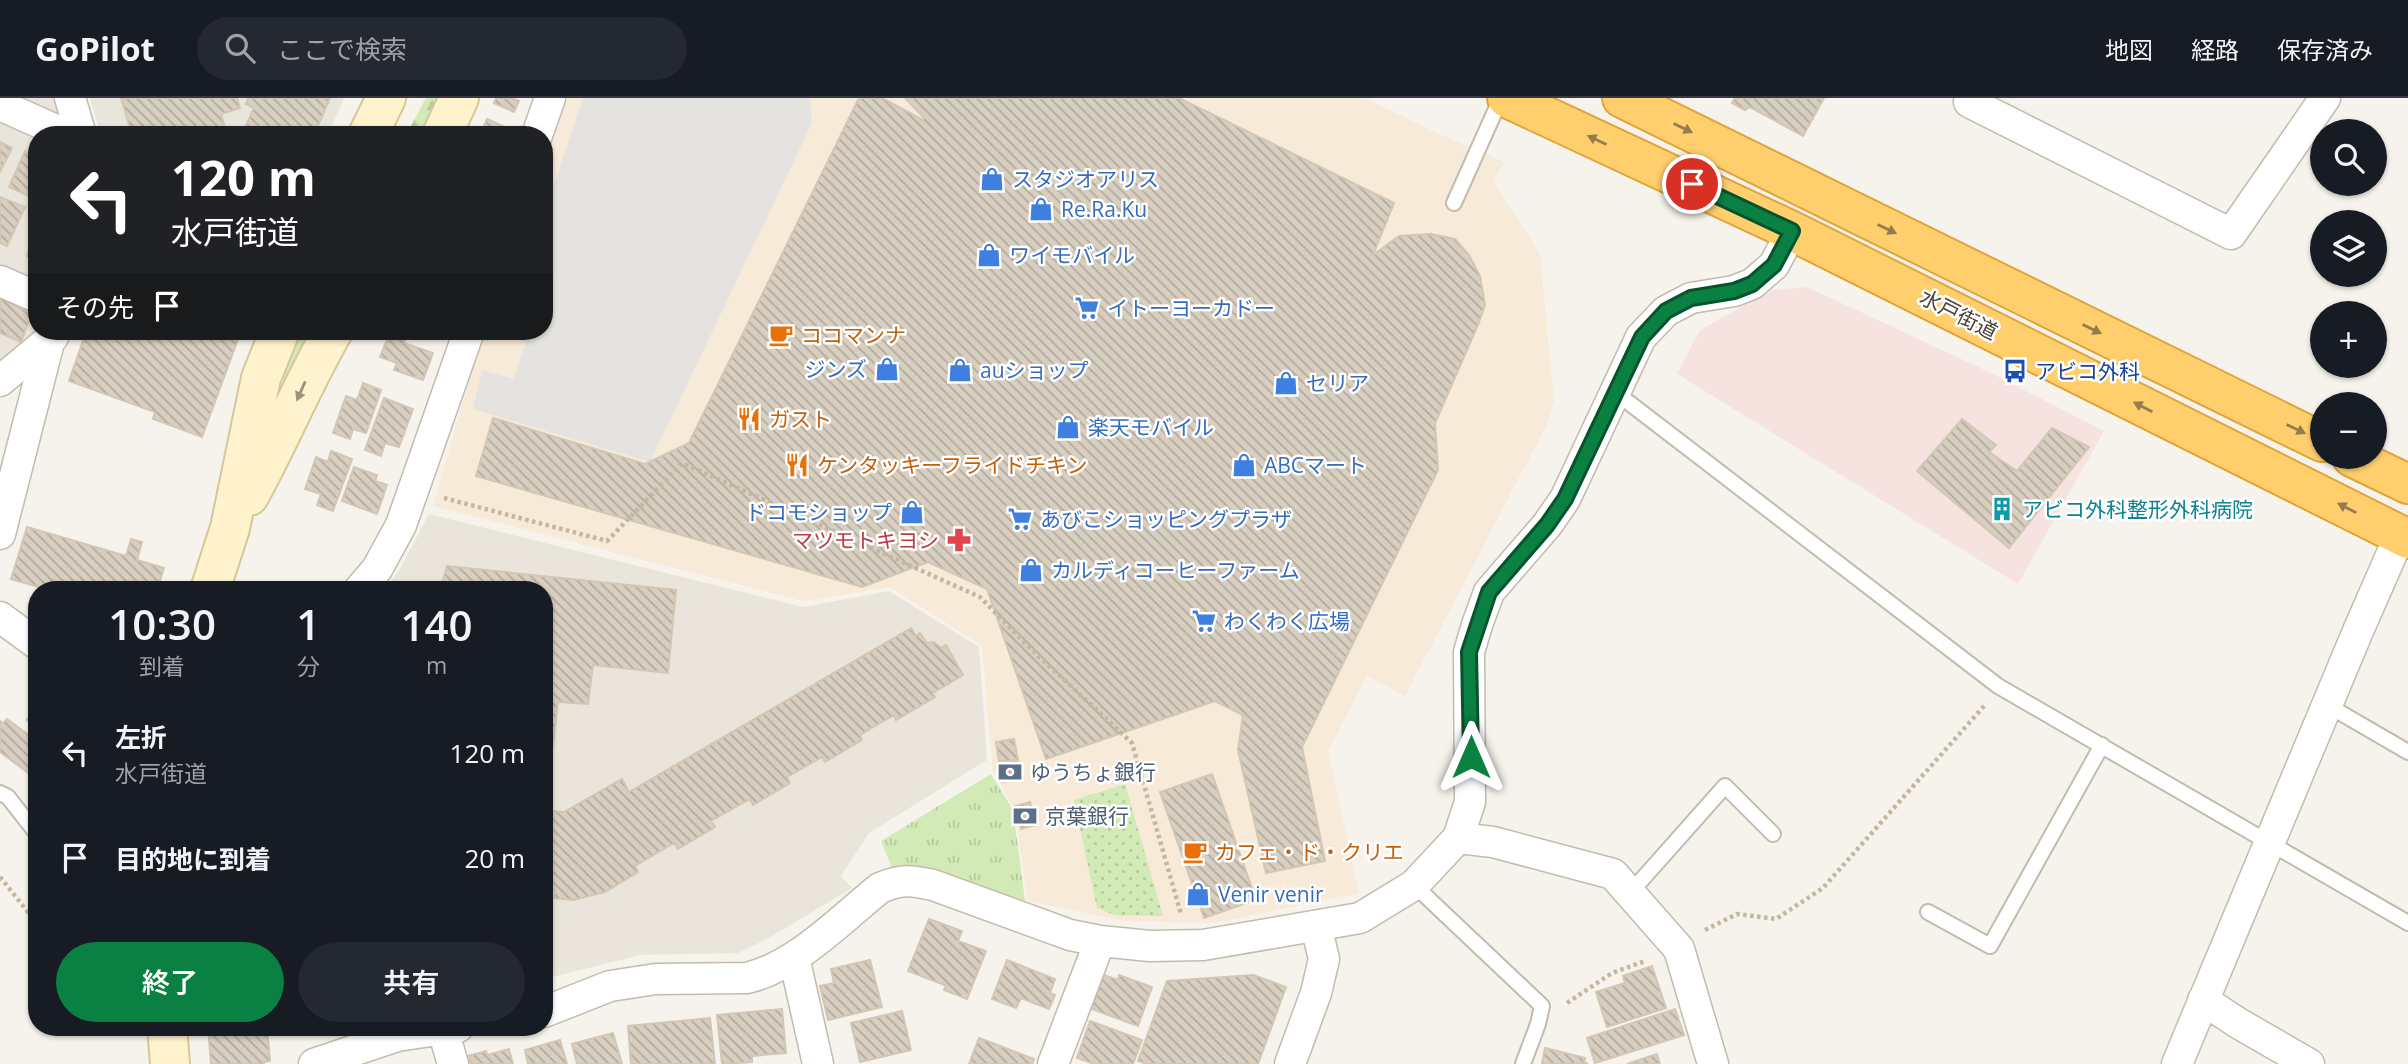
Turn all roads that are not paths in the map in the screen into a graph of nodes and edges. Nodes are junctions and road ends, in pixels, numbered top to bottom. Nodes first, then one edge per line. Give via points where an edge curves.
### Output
1 (70, 98) edge
2 (386, 98) edge
3 (459, 98) edge
4 (550, 98) edge
5 (1501, 98) edge
6 (1507, 98) edge
7 (1622, 98) edge
8 (1970, 98) edge
9 (2325, 98) edge
10 (0, 106) edge
11 (46, 126) edge
12 (78, 126) edge
13 (372, 126) edge
14 (446, 126) edge
15 (540, 126) edge
16 (1454, 203) dead end
17 (1792, 231) junction
18 (0, 281) edge
19 (28, 293) edge
20 (48, 340) edge
21 (52, 340) edge
22 (276, 340) edge
23 (328, 340) edge
24 (466, 340) edge
25 (0, 381) edge
26 (1615, 392) junction
27 (2310, 436) edge
28 (2377, 469) edge
29 (2408, 484) edge
30 (230, 528) junction
31 (0, 534) edge
32 (2404, 537) edge
33 (213, 581) edge
34 (367, 581) edge
35 (0, 617) edge
36 (28, 637) edge
37 (2327, 705) junction
38 (2102, 746) junction
39 (2408, 752) edge
40 (0, 793) edge
41 (28, 823) edge
42 (1773, 834) dead end
43 (1458, 838) junction
44 (2269, 842) junction
45 (1414, 885) junction
46 (1630, 893) junction
47 (1928, 912) dead end
48 (2408, 923) edge
49 (1316, 926) junction
50 (1100, 941) junction
51 (794, 957) junction
52 (2203, 1000) junction
53 (553, 1008) edge
54 (168, 1036) edge
55 (397, 1036) edge
56 (451, 1036) edge
57 (170, 1064) edge
58 (314, 1064) edge
59 (453, 1064) edge
60 (818, 1064) edge
61 (1054, 1064) edge
62 (1290, 1064) edge
63 (1523, 1064) edge
64 (1713, 1064) edge
65 (2177, 1064) edge
66 (2309, 1064) edge

1 - 12 street
2 - 13 street
3 - 14 street
4 - 15 street
5 - 16 lane
17 -> 6 highway, 水戸街道
7 -> 27 highway
8 - 9 street via 1969,102 2231,234
10 - 11 street
17 - 26 street via 1774,265 1752,284 1691,298 1666,311 1642,337
32 -> 17 highway, 水戸街道
18 - 19 street
20 - 25 street
21 - 31 street
22 - 30 street via 261,378
23 -> 30 street via 273,453
24 - 34 street via 401,525
26 - 38 lane via 2003,689
26 - 43 street via 1565,499 1489,592 1477,625 1469,652 1470,802
28 - 29 highway
30 - 33 street
32 - 37 street
35 - 36 street
37 - 39 lane
37 - 44 street
38 - 44 lane
38 - 47 lane via 1990,946
40 - 41 lane
42 - 46 lane via 1725,786
43 - 45 street
43 - 46 street via 1493,842 1613,874
44 - 48 lane
44 - 52 street
45 - 49 street via 1360,918
45 - 63 lane via 1542,1006
46 - 64 street via 1679,948
49 - 50 street via 1203,945
49 - 62 street via 1324,959
50 - 51 street via 909,880 880,888
50 - 61 street
51 - 53 street via 747,978 656,979 610,986
51 - 60 street
52 - 65 street
52 - 66 street
54 - 57 street
55 - 58 street
56 - 59 street

